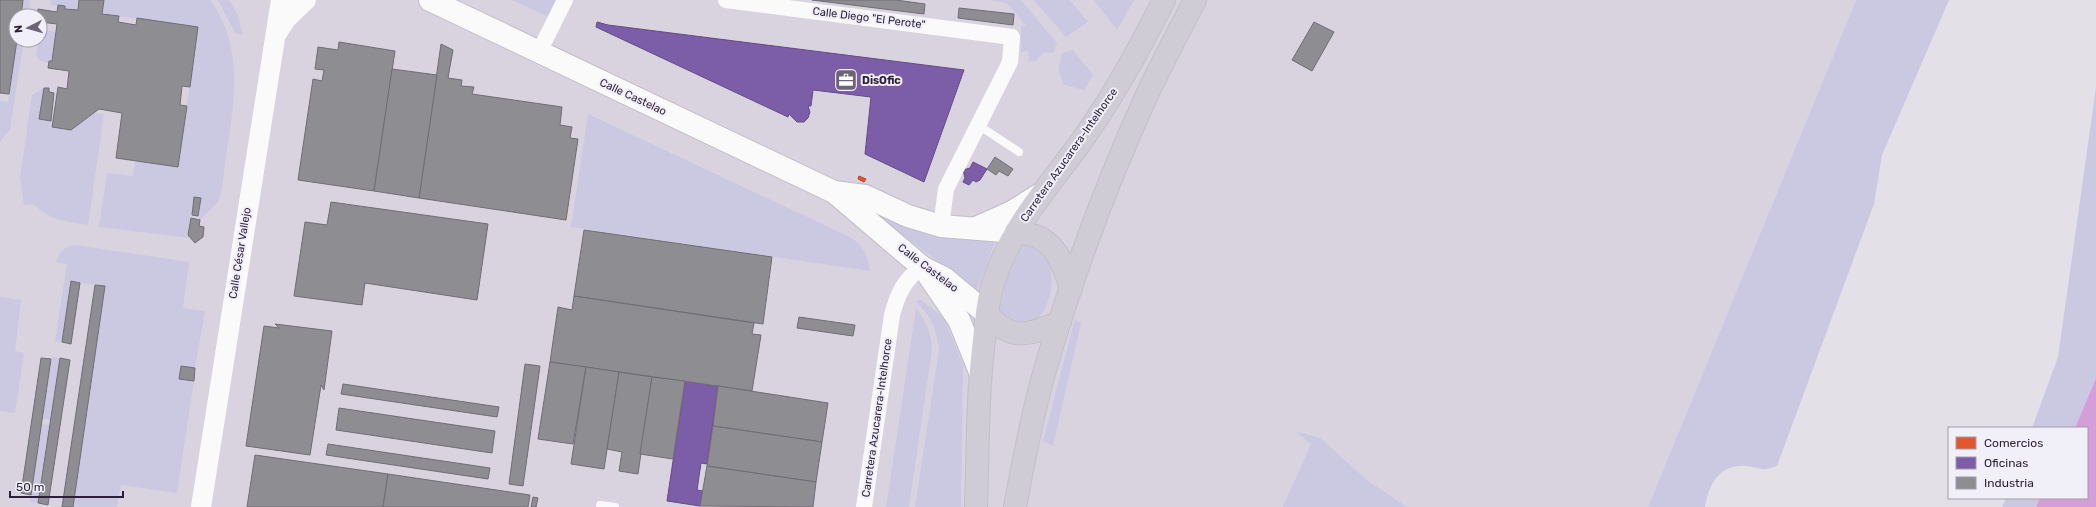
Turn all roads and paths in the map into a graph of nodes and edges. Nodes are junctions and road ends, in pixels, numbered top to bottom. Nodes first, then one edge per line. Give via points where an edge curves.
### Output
1 (281, 0) edge
2 (306, 0) edge
3 (565, 0) edge
4 (726, 0) edge
5 (1164, 0) edge
6 (1195, 0) edge
7 (430, 1) edge
8 (274, 38) junction
9 (539, 52) junction
10 (978, 126) junction
11 (1019, 152) dead end
12 (834, 192) junction
13 (1039, 195) junction
14 (941, 226) junction
15 (973, 229) junction
16 (1016, 232) junction
17 (922, 267) junction
18 (1071, 289) junction
19 (987, 314) junction
20 (1060, 322) junction
21 (980, 372) junction
22 (600, 505) dead end
23 (201, 507) edge
24 (615, 507) edge
25 (864, 507) edge
26 (976, 507) edge
27 (1015, 507) edge

1 - 8 street, Calle César Vallejo
2 - 8 street via 286,19
3 - 9 street
4 - 10 street, Calle Diego "El Perote" via 1012,37 1010,62
5 - 13 main road, Carretera Azucarera-Intelhorce via 1110,99 1078,146
6 - 18 main road via 1147,96 1104,195
7 - 9 main road, Calle Castelao
8 - 23 street, Calle César Vallejo
9 - 12 main road, Calle Castelao
10 - 11 lane
10 - 14 street via 946,189
12 - 14 main road, Calle Castelao via 865,196 908,216
12 - 17 main road, Calle Castelao
13 - 15 main road via 1012,212
13 - 16 main road, Carretera Azucarera-Intelhorce
14 - 15 main road, Calle Castelao
15 - 16 main road, Calle Castelao
16 - 18 main road via 1028,233 1043,239 1055,249
16 - 19 main road, Carretera Azucarera-Intelhorce via 992,287
17 - 19 main road, Calle Castelao via 944,278
17 - 21 main road via 959,320
17 - 25 street, Carretera Azucarera-Intelhorce via 912,274 901,288 892,315
18 - 20 main road
19 - 20 main road via 1006,331 1024,335
19 - 21 main road, Carretera Azucarera-Intelhorce
20 - 27 main road via 1026,447
21 - 26 main road, Carretera Azucarera-Intelhorce
22 - 24 lane

